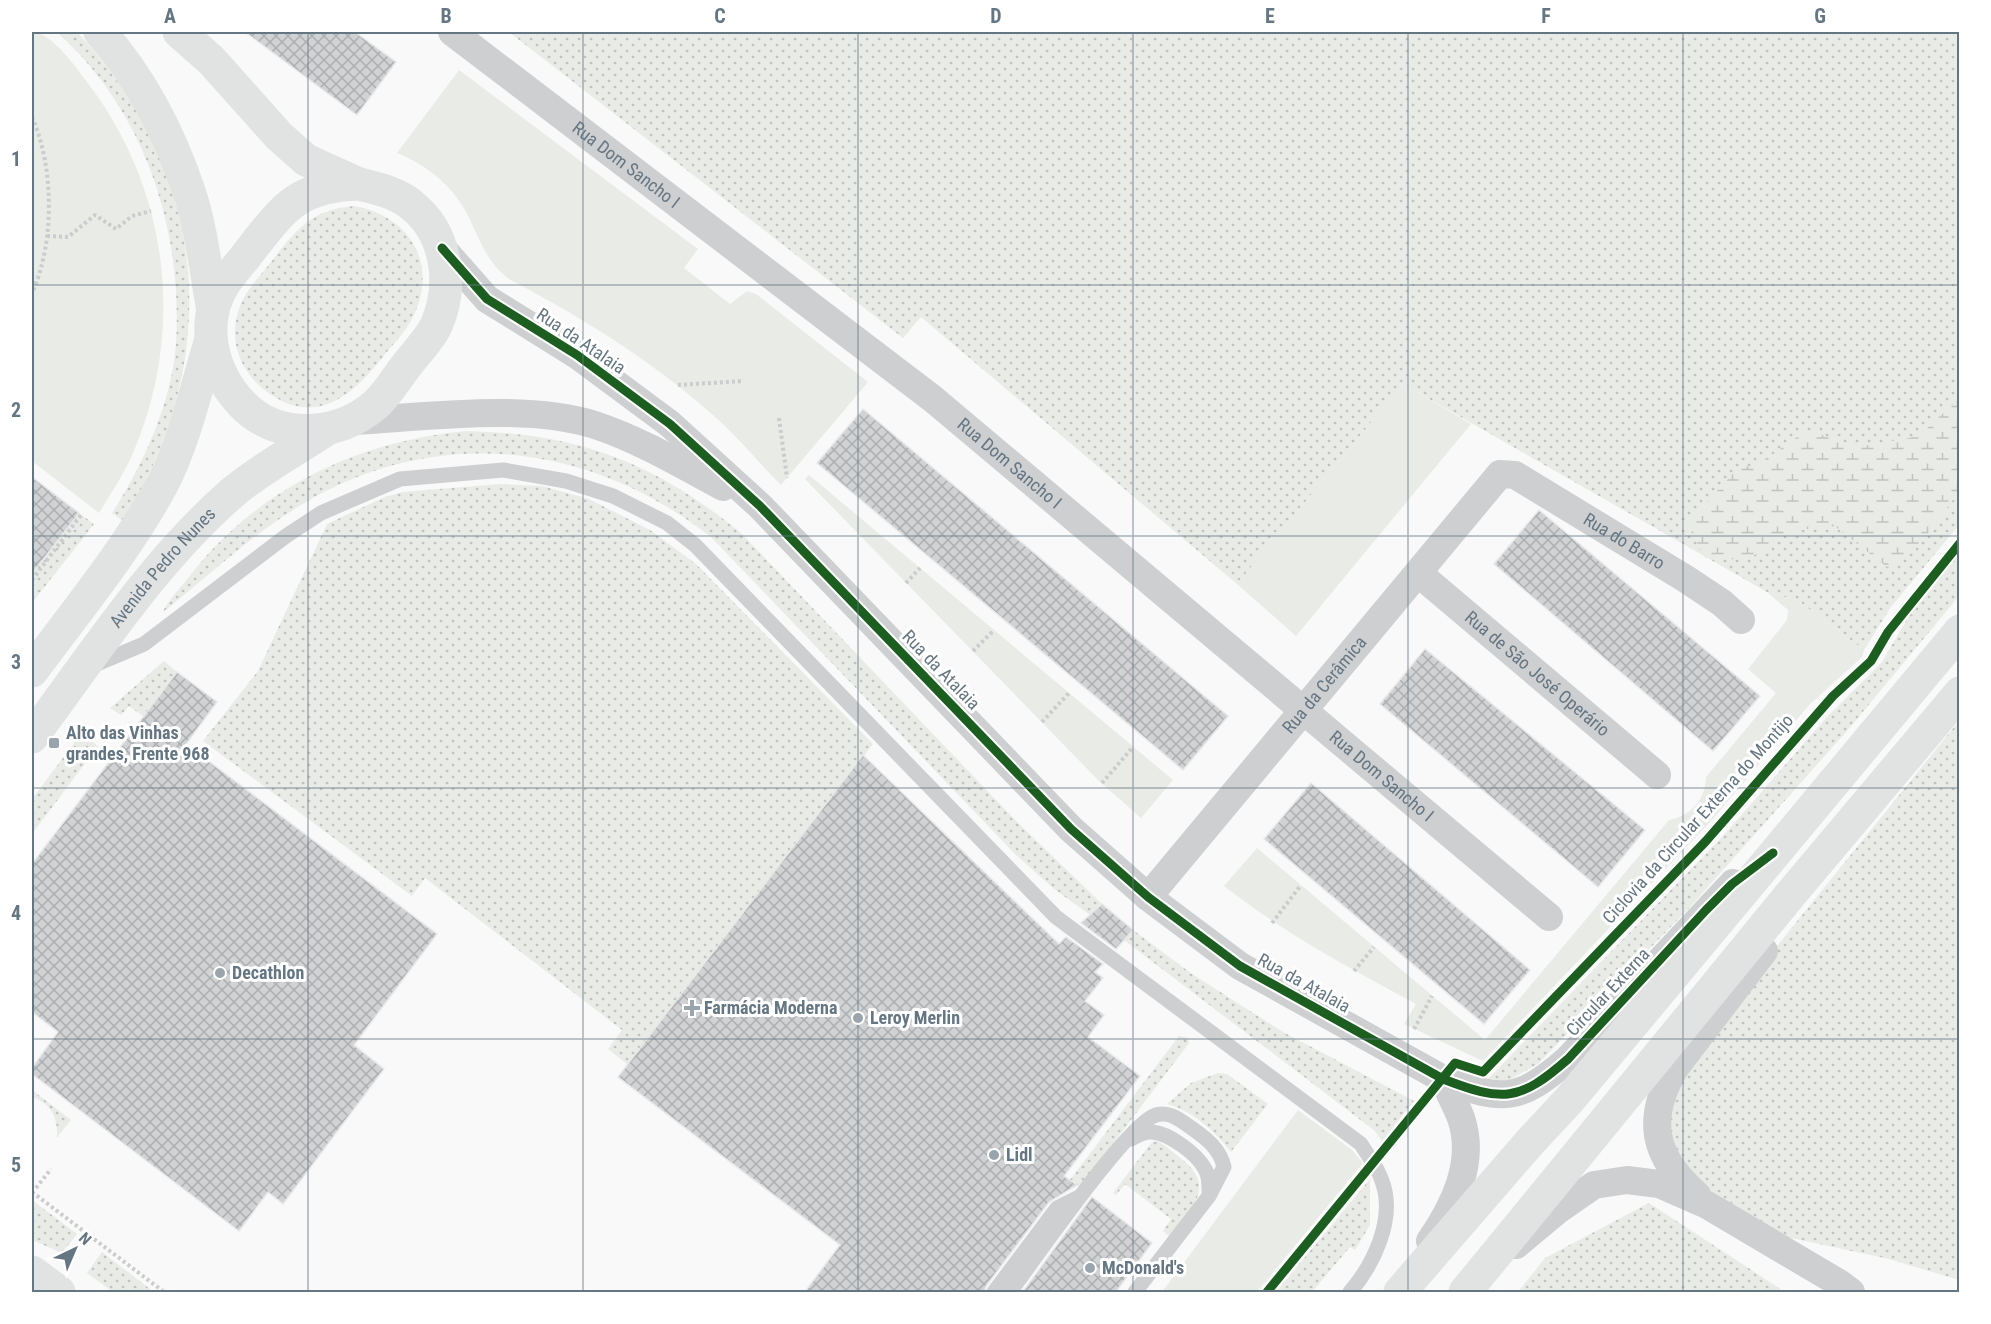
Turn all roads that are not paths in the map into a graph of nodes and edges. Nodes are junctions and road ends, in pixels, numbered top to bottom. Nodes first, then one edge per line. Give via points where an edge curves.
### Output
1 (100, 32) edge
2 (179, 32) edge
3 (452, 32) edge
4 (358, 184) junction
5 (442, 249) junction
6 (212, 325) junction
7 (340, 425) junction
8 (1500, 474) joint
9 (760, 506) junction
10 (1418, 573) junction
11 (1741, 620) dead end
12 (1959, 631) edge
13 (32, 671) edge
14 (80, 671) junction
15 (1959, 693) edge
16 (1303, 708) junction
17 (32, 737) edge
18 (1657, 775) dead end
19 (1773, 854) junction
20 (1790, 895) junction
21 (1148, 897) junction
22 (1550, 917) dead end
23 (1443, 1079) junction
24 (1123, 1144) junction
25 (1081, 1196) junction
26 (1209, 1196) junction
27 (1707, 1205) junction
28 (32, 1272) edge
29 (1473, 1284) edge
30 (59, 1293) edge
31 (994, 1293) edge
32 (1010, 1293) edge
33 (1135, 1293) edge
34 (1350, 1293) edge
35 (1395, 1293) edge
36 (1400, 1293) edge
37 (1851, 1293) edge

1 - 6 street via 120,54 158,113 191,196
2 - 4 street via 306,160
3 - 16 street, Rua Dom Sancho I via 933,399
4 - 5 street via 386,190 410,204 429,224
4 - 6 street via 331,185 305,194 282,210 224,285
5 - 7 street, Avenida Pedro Nunes via 445,303 434,329 376,405
5 - 9 street, Rua da Atalaia via 487,299 577,355 670,424
6 - 7 street via 220,374 229,391 248,411 272,424 299,431
6 - 13 street via 189,412 164,481 130,539
7 - 9 street, Rua da Atalaia via 458,413 543,416 594,425 642,444
7 - 14 street, Avenida Pedro Nunes via 234,491 198,525
8 - 10 street, Rua da Cerâmica
8 - 11 street, Rua do Barro via 1515,475 1722,603
9 - 21 street, Rua da Atalaia via 1071,829
10 - 16 street, Rua da Cerâmica
10 - 18 street, Rua de São José Operário
12 - 19 street, Circular Externa
14 - 17 street, Avenida Pedro Nunes
14 - 34 lane via 144,644 321,513 400,479 502,470 566,481 613,496 667,524 695,545 1056,917 1361,1144 1382,1181 1387,1214 1367,1272
15 - 20 street
16 - 21 street, Rua da Cerâmica
16 - 22 street, Rua Dom Sancho I
19 - 23 street, Circular Externa via 1732,884 1545,1079 1520,1093 1497,1096
19 - 36 street, Circular Externa via 1570,1100
20 - 27 street via 1770,943 1675,1068 1663,1087 1656,1110 1660,1149 1680,1181
20 - 29 street
21 - 23 street, Rua da Atalaia via 1240,966
23 - 35 street via 1461,1120 1467,1158 1450,1212
24 - 25 lane
24 - 26 lane via 1141,1134 1164,1135 1204,1167
24 - 26 lane via 1150,1118 1173,1115 1218,1150 1222,1159 1224,1167
25 - 31 lane via 1057,1208
25 - 32 lane
26 - 33 lane
27 - 29 street via 1659,1184 1627,1180 1594,1185 1557,1210
27 - 37 street
28 - 30 street

